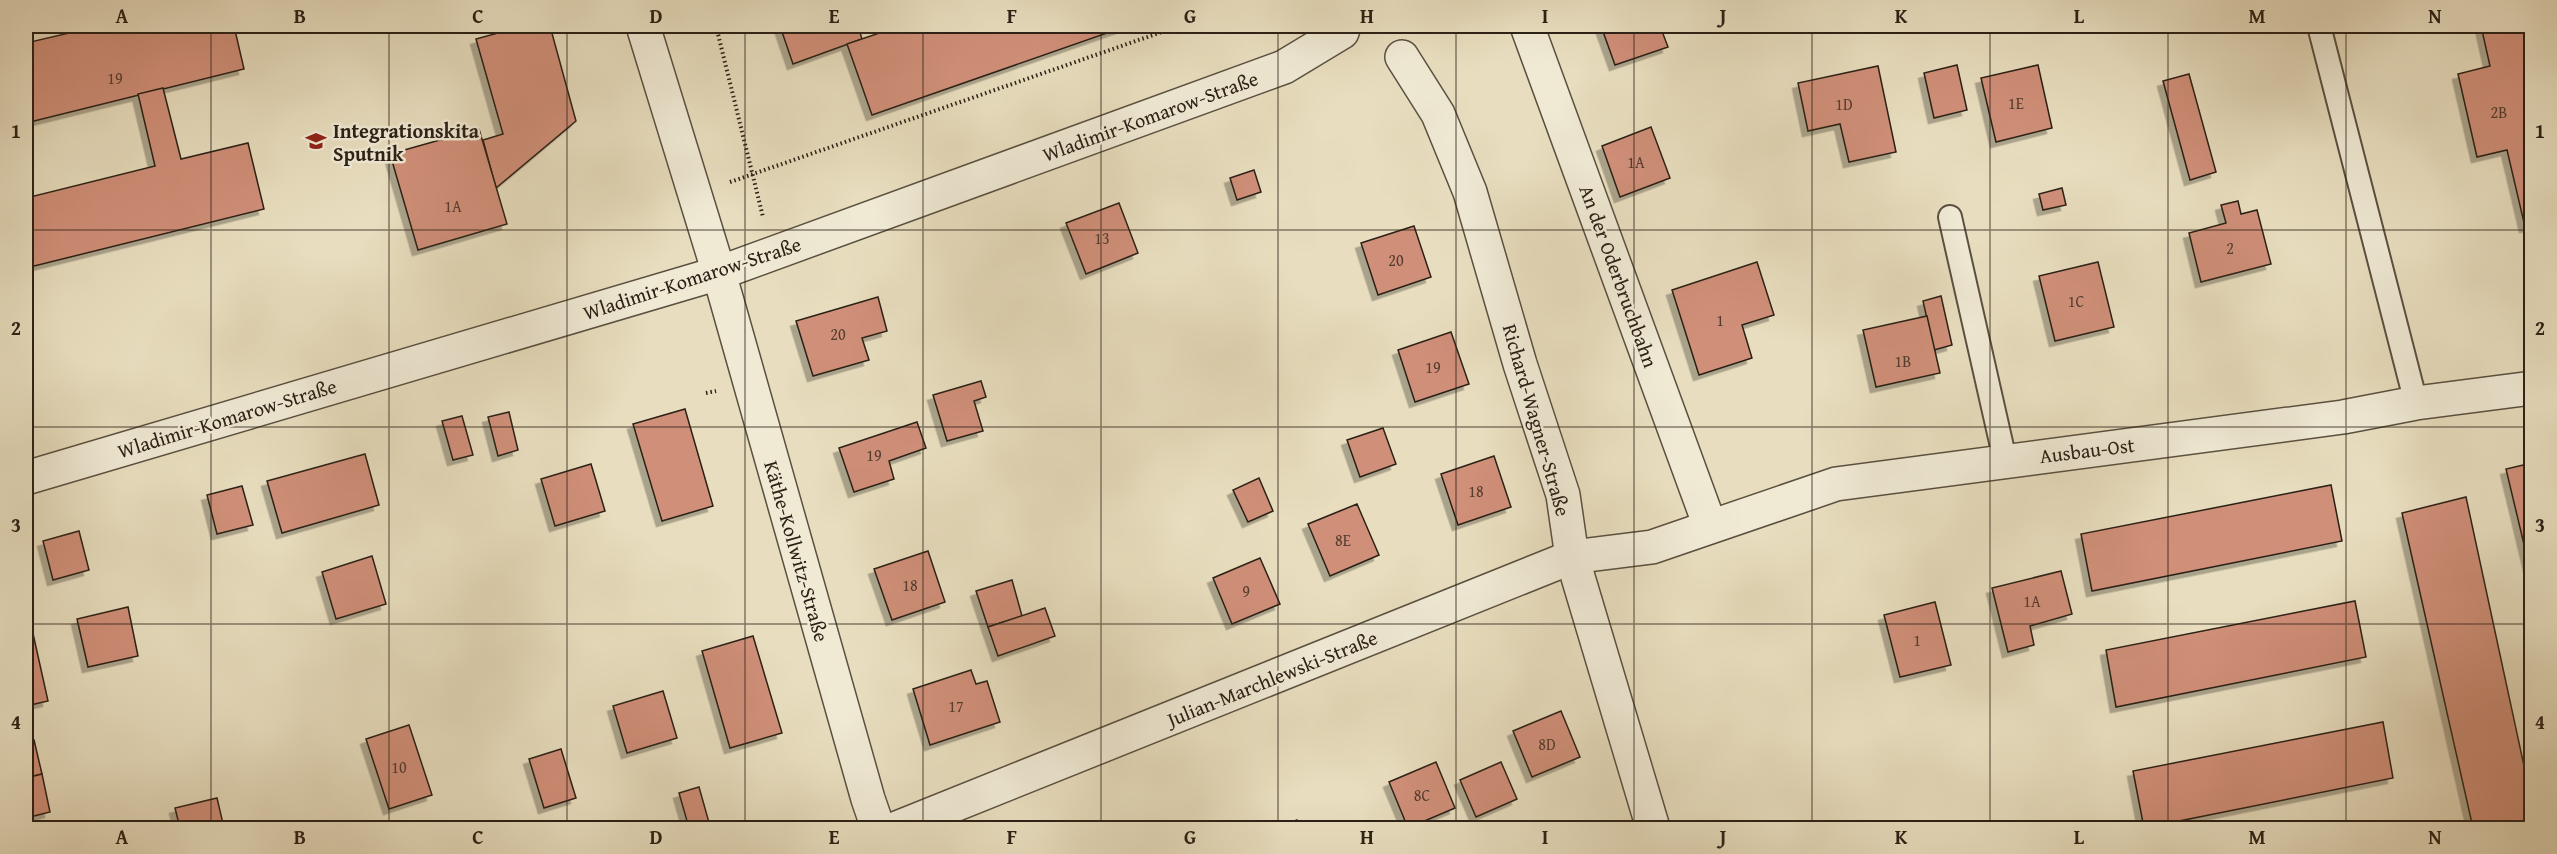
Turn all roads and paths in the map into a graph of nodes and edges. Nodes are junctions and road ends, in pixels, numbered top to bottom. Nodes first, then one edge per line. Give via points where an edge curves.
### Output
1 (642, 26) edge
2 (716, 26) edge
3 (1179, 26) edge
4 (1527, 26) edge
5 (2319, 26) edge
6 (1343, 29) edge
7 (1402, 57) dead end
8 (753, 173) junction
9 (694, 196) junction
10 (1950, 217) dead end
11 (772, 253) junction
12 (719, 273) junction
13 (2532, 388) edge
14 (2416, 403) junction
15 (2005, 460) junction
16 (26, 478) edge
17 (1710, 526) junction
18 (1652, 547) joint
19 (1572, 557) junction
20 (879, 828) edge
21 (897, 828) edge
22 (1653, 828) edge

1 - 9 street, Käthe-Kollwitz-Straße
2 - 8 path
3 - 8 path
4 - 17 street, An der Oderbruchbahn
5 - 14 lane
6 - 11 street, Wladimir-Komarow-Straße via 1284,67
7 - 19 street, Richard-Wagner-Straße via 1437,114 1470,192 1563,495
8 - 9 path
8 - 11 path
9 - 12 street, Käthe-Kollwitz-Straße
10 - 15 lane
11 - 12 street, Wladimir-Komarow-Straße
12 - 16 street, Wladimir-Komarow-Straße
12 - 20 street, Käthe-Kollwitz-Straße
13 - 14 street, Ausbau-Ost
14 - 15 street, Ausbau-Ost via 2343,417
15 - 17 street, Ausbau-Ost via 1836,484
17 - 18 street, Ausbau-Ost
18 - 19 street, Julian-Marchlewski-Straße
19 - 21 street, Julian-Marchlewski-Straße
19 - 22 street, Richard-Wagner-Straße

